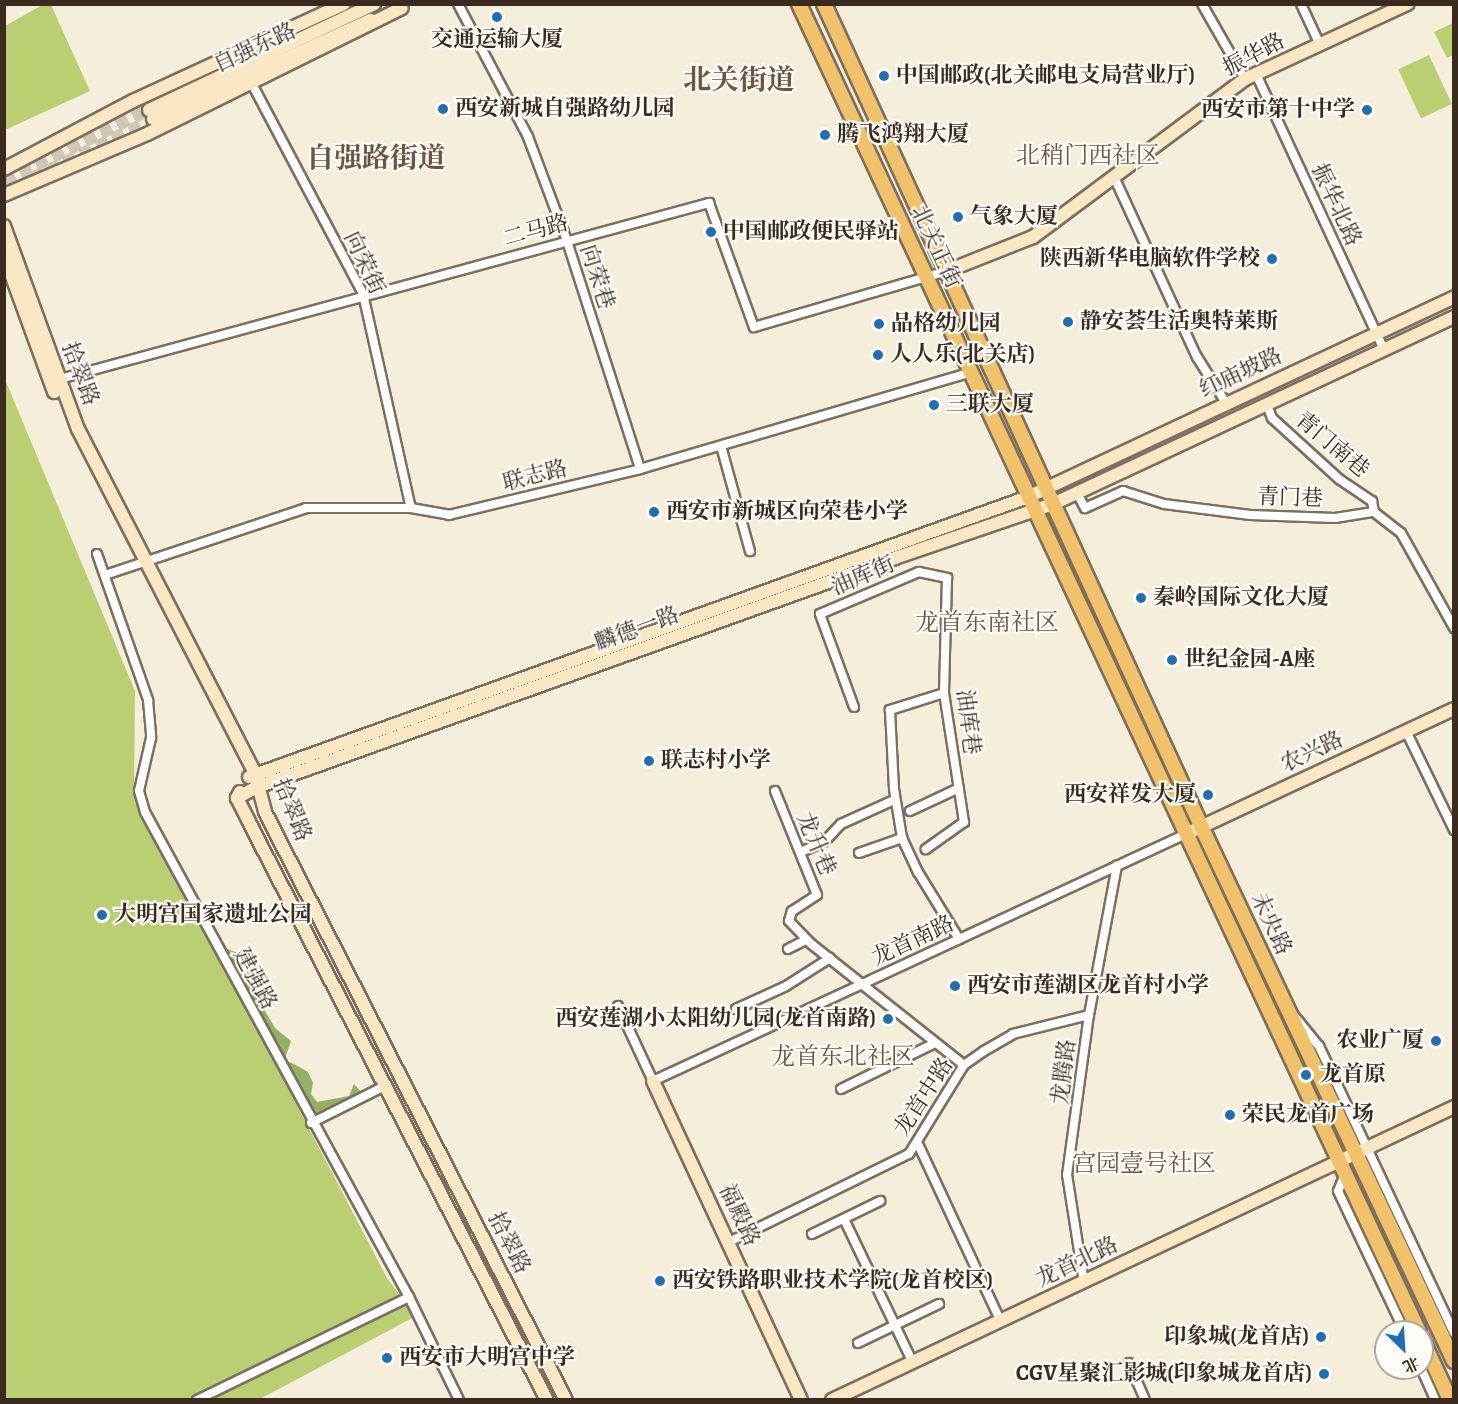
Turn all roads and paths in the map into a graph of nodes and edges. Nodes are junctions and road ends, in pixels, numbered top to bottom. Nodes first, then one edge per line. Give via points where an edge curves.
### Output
1 (344, 4) edge
2 (374, 4) edge
3 (458, 4) edge
4 (799, 4) edge
5 (824, 4) edge
6 (1202, 4) edge
7 (1301, 4) edge
8 (1407, 4) edge
9 (407, 6) edge
10 (1320, 45) junction
11 (1250, 76) junction
12 (252, 84) junction
13 (4, 169) edge
14 (1115, 179) junction
15 (4, 195) edge
16 (4, 226) edge
17 (567, 241) junction
18 (4, 255) edge
19 (947, 271) junction
20 (927, 277) junction
21 (363, 294) junction
22 (1454, 297) edge
23 (1454, 317) edge
24 (1376, 334) junction
25 (1384, 350) junction
26 (971, 372) junction
27 (54, 380) junction
28 (1226, 403) junction
29 (1267, 405) junction
30 (721, 446) junction
31 (640, 469) junction
32 (1046, 487) junction
33 (1077, 493) junction
34 (1031, 503) junction
35 (1053, 504) junction
36 (411, 508) junction
37 (1374, 512) junction
38 (750, 551) dead end
39 (98, 554) dead end
40 (142, 562) junction
41 (105, 575) junction
42 (947, 578) joint
43 (1454, 628) edge
44 (944, 693) junction
45 (854, 707) dead end
46 (1454, 709) edge
47 (1406, 731) junction
48 (254, 779) junction
49 (959, 788) junction
50 (775, 791) dead end
51 (237, 798) joint
52 (894, 800) junction
53 (910, 811) dead end
54 (1201, 826) junction
55 (1454, 830) edge
56 (1188, 833) junction
57 (902, 838) junction
58 (926, 849) dead end
59 (801, 852) junction
60 (859, 853) dead end
61 (1117, 866) junction
62 (959, 939) junction
63 (806, 940) junction
64 (788, 949) dead end
65 (830, 958) junction
66 (862, 984) junction
67 (618, 1006) dead end
68 (736, 1009) dead end
69 (1089, 1015) junction
70 (934, 1043) junction
71 (964, 1065) junction
72 (653, 1081) junction
73 (387, 1085) junction
74 (841, 1089) dead end
75 (1454, 1107) edge
76 (1454, 1114) edge
77 (311, 1123) junction
78 (918, 1144) junction
79 (1362, 1153) junction
80 (1342, 1166) junction
81 (880, 1201) dead end
82 (844, 1219) junction
83 (812, 1234) dead end
84 (729, 1242) junction
85 (1084, 1283) junction
86 (409, 1297) junction
87 (939, 1304) dead end
88 (999, 1320) junction
89 (1399, 1320) edge
90 (1413, 1320) edge
91 (893, 1326) junction
92 (1454, 1333) edge
93 (858, 1343) dead end
94 (1454, 1361) edge
95 (913, 1363) junction
96 (1129, 1364) dead end
97 (1434, 1365) edge
98 (1427, 1380) edge
99 (197, 1400) edge
100 (459, 1400) edge
101 (547, 1400) edge
102 (566, 1400) edge
103 (801, 1400) edge
104 (832, 1400) edge
105 (1145, 1400) edge
106 (1436, 1400) edge
107 (1450, 1400) edge

1 - 13 main road via 133,101
2 - 9 main road, 自强东路 via 151,115 352,26
3 - 17 street, 向荣巷 via 528,137
4 - 20 main road, 北关正街
5 - 19 main road, 北关正街
6 - 11 street, 振华北路
7 - 10 street
8 - 10 main road, 振华路
9 - 12 main road
10 - 11 main road, 振华路
11 - 14 main road, 振华路
11 - 24 street, 振华北路
12 - 15 main road
12 - 21 street, 向荣街
14 - 19 main road, 振华路 via 1033,237
14 - 28 street via 1197,357
16 - 27 main road, 拾翠路
17 - 20 street, 二马路 via 709,203 754,327
17 - 21 street, 二马路
17 - 31 street, 向荣巷
18 - 27 main road, 拾翠路
19 - 20 street, 二马路
19 - 32 main road, 北关正街
20 - 26 main road, 北关正街
21 - 27 street, 二马路
21 - 36 street, 向荣街
22 - 24 main road, 红庙坡路
23 - 25 main road, 红庙坡路
24 - 25 street, 振华北路
24 - 28 main road, 红庙坡路
25 - 29 main road, 红庙坡路
26 - 30 street, 联志路
26 - 34 main road, 北关正街
27 - 40 main road, 拾翠路
28 - 32 main road, 红庙坡路
29 - 33 main road, 红庙坡路
29 - 37 street, 青门南巷 via 1272,418 1339,479 1372,501
30 - 31 street, 联志路
30 - 38 street
31 - 36 street, 联志路 via 449,516
32 - 34 main road, 麟德一路
32 - 35 main road, 北关正街
33 - 35 main road, 红庙坡路
33 - 37 street, 青门巷 via 1085,508 1123,491 1164,504 1250,515 1335,518
34 - 35 main road, 麟德一路
34 - 48 main road, 麟德一路
34 - 56 main road, 未央路
35 - 54 main road, 未央路
36 - 40 street, 联志路 via 306,508
37 - 43 street via 1401,533
39 - 41 street, 建强路
40 - 41 street, 联志路
40 - 48 main road, 拾翠路
41 - 77 street, 建强路 via 148,700 151,738 139,791 145,812
42 - 44 street, 油库巷
42 - 45 street, 油库街 via 920,572 820,614
44 - 49 street, 油库巷
44 - 52 street via 890,710
46 - 47 main road, 农兴路
47 - 54 main road, 农兴路
47 - 55 street
48 - 51 main road, 麟德一路
48 - 102 main road, 拾翠路 via 270,822
49 - 53 street
49 - 58 street, 油库巷 via 964,823
50 - 59 street, 龙升巷
51 - 73 main road, 拾翠路
52 - 57 street
52 - 59 street via 841,824 825,841
54 - 56 main road, 农兴路
54 - 79 main road, 未央路
56 - 61 street, 龙首南路
56 - 80 main road, 未央路
57 - 60 street
57 - 62 street
59 - 63 street, 龙升巷 via 817,895 812,902 792,911 789,921
61 - 62 street, 龙首南路
61 - 69 street, 龙腾路
62 - 66 street, 龙首南路
63 - 64 street
63 - 65 street, 龙升巷
65 - 66 street, 龙升巷
65 - 68 street via 786,986
66 - 70 street, 龙升巷
66 - 72 street, 龙首南路
67 - 72 street
69 - 71 street, 龙首中路 via 1012,1034
69 - 85 street, 龙腾路 via 1067,1176
70 - 71 street, 龙升巷
70 - 74 street
71 - 78 street, 龙首中路
72 - 84 main road, 福殿路
73 - 77 street
73 - 101 main road, 拾翠路
75 - 79 main road
76 - 79 main road
77 - 86 street, 建强路
78 - 84 street, 龙首中路 via 889,1164
78 - 88 street
79 - 80 main road, 龙首北路
79 - 92 street
79 - 94 main road, 未央路
80 - 85 main road, 龙首北路
80 - 89 street via 1338,1191
80 - 90 main road, 未央路
81 - 82 street
82 - 83 street
82 - 91 street
84 - 103 main road, 福殿路
85 - 88 main road, 龙首北路
86 - 99 street
86 - 100 street, 建强路
87 - 91 street
88 - 95 main road, 龙首北路
91 - 93 street
91 - 95 street
95 - 104 main road, 龙首北路
96 - 105 street
97 - 107 main road
98 - 106 street

